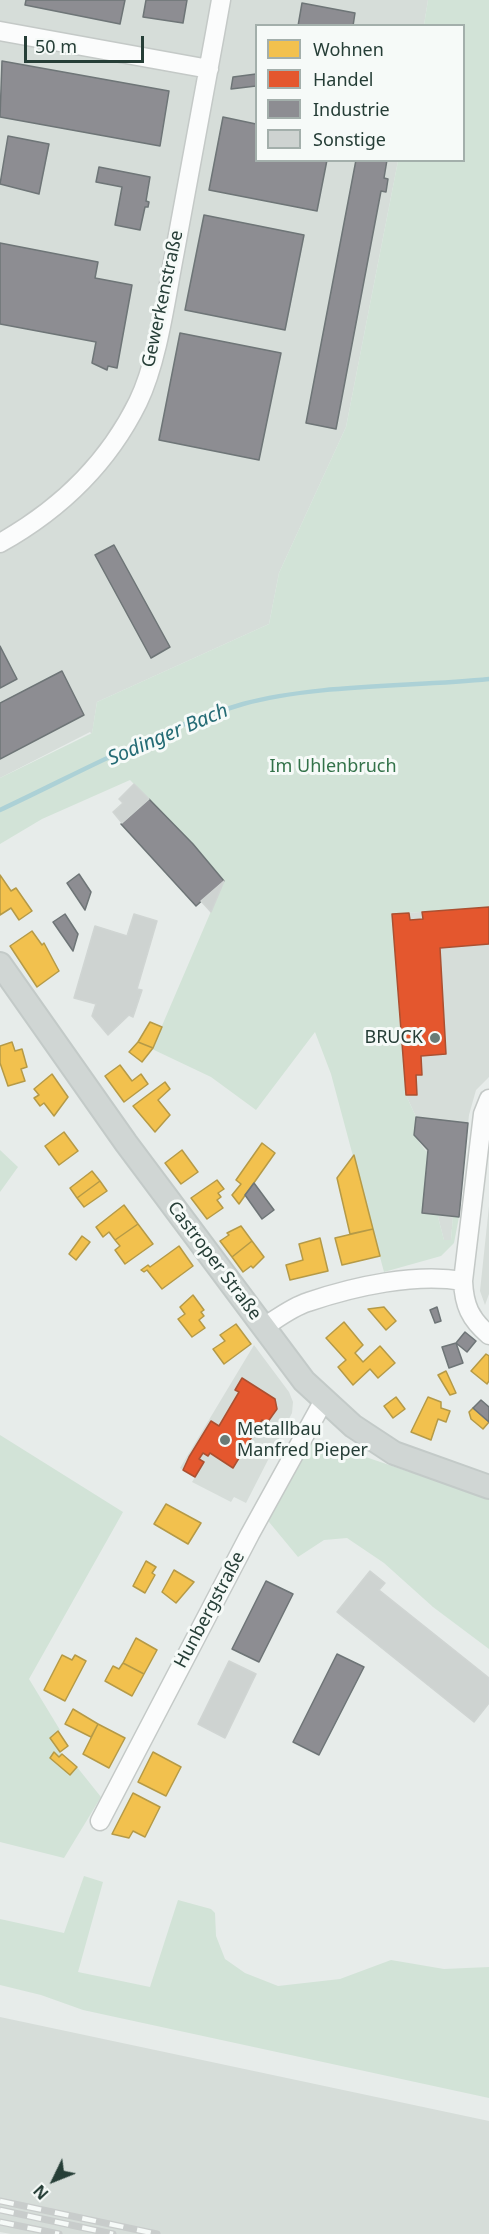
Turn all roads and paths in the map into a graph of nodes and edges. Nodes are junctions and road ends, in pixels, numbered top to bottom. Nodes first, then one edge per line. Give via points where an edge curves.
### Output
1 (221, 0) edge
2 (0, 31) edge
3 (208, 69) junction
4 (0, 543) edge
5 (0, 964) edge
6 (489, 1099) edge
7 (463, 1281) junction
8 (264, 1327) junction
9 (489, 1335) edge
10 (324, 1401) junction
11 (489, 1487) edge
12 (100, 1821) dead end

1 - 3 street, Gewerkenstraße
2 - 3 street
3 - 4 street, Gewerkenstraße via 160,334 139,401 109,449 72,493 27,528
5 - 8 main road, Castroper Straße via 126,1143
6 - 7 street via 483,1114
7 - 8 street via 407,1278 307,1302
7 - 9 street via 464,1303 477,1325
8 - 10 main road, Castroper Straße
10 - 11 main road, Castroper Straße via 394,1453
10 - 12 street, Hunbergstraße

